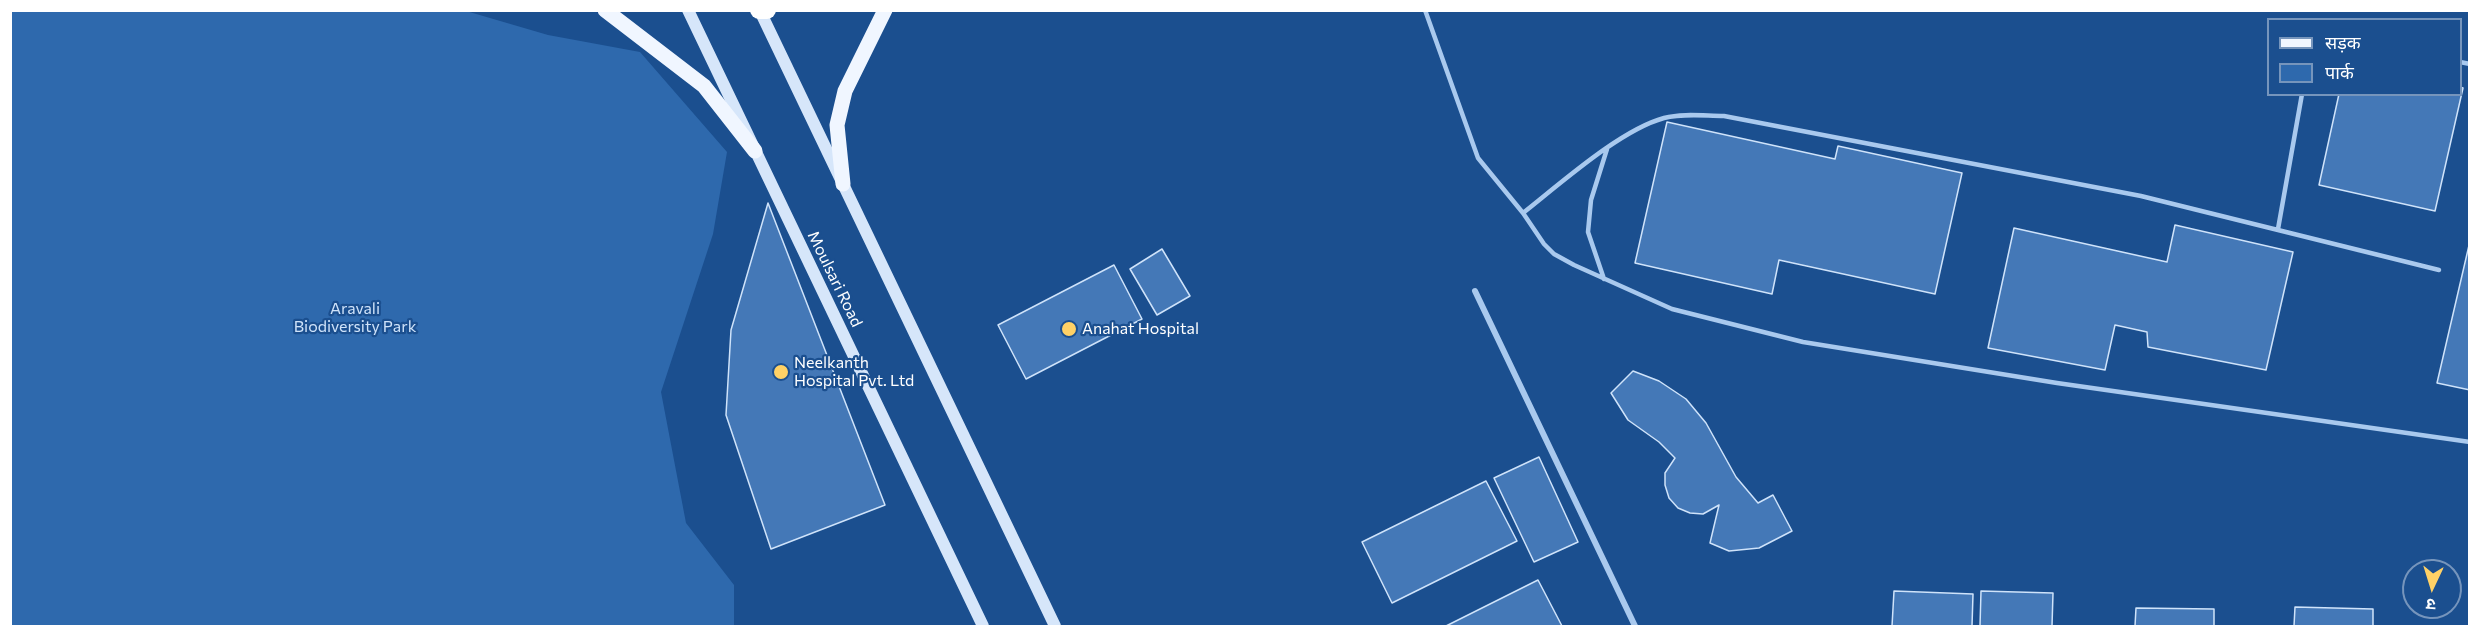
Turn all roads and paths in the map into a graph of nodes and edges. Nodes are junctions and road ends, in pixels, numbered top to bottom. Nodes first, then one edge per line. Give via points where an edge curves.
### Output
1 (605, 10) edge
2 (688, 10) edge
3 (767, 10) edge
4 (885, 10) edge
5 (1425, 10) edge
6 (760, 11) edge
7 (2302, 96) edge
8 (1607, 148) junction
9 (755, 151) junction
10 (843, 184) junction
11 (1523, 213) junction
12 (2278, 229) junction
13 (2439, 270) dead end
14 (1604, 279) junction
15 (1474, 291) dead end
16 (2469, 442) edge
17 (983, 627) edge
18 (1055, 627) edge
19 (1635, 627) edge

1 - 9 main road via 704,86
2 - 9 street, Moulsari Road
3 - 6 highway
4 - 10 main road via 849,81 839,114
5 - 11 lane via 1478,158
6 - 10 street
7 - 12 lane
8 - 11 lane
8 - 12 lane via 1665,118 1724,116 2141,196
8 - 14 lane via 1591,200 1588,232
9 - 17 street, Moulsari Road
10 - 18 street
11 - 14 lane via 1554,254
12 - 13 lane
14 - 16 lane via 1672,309 1803,342
15 - 19 street

